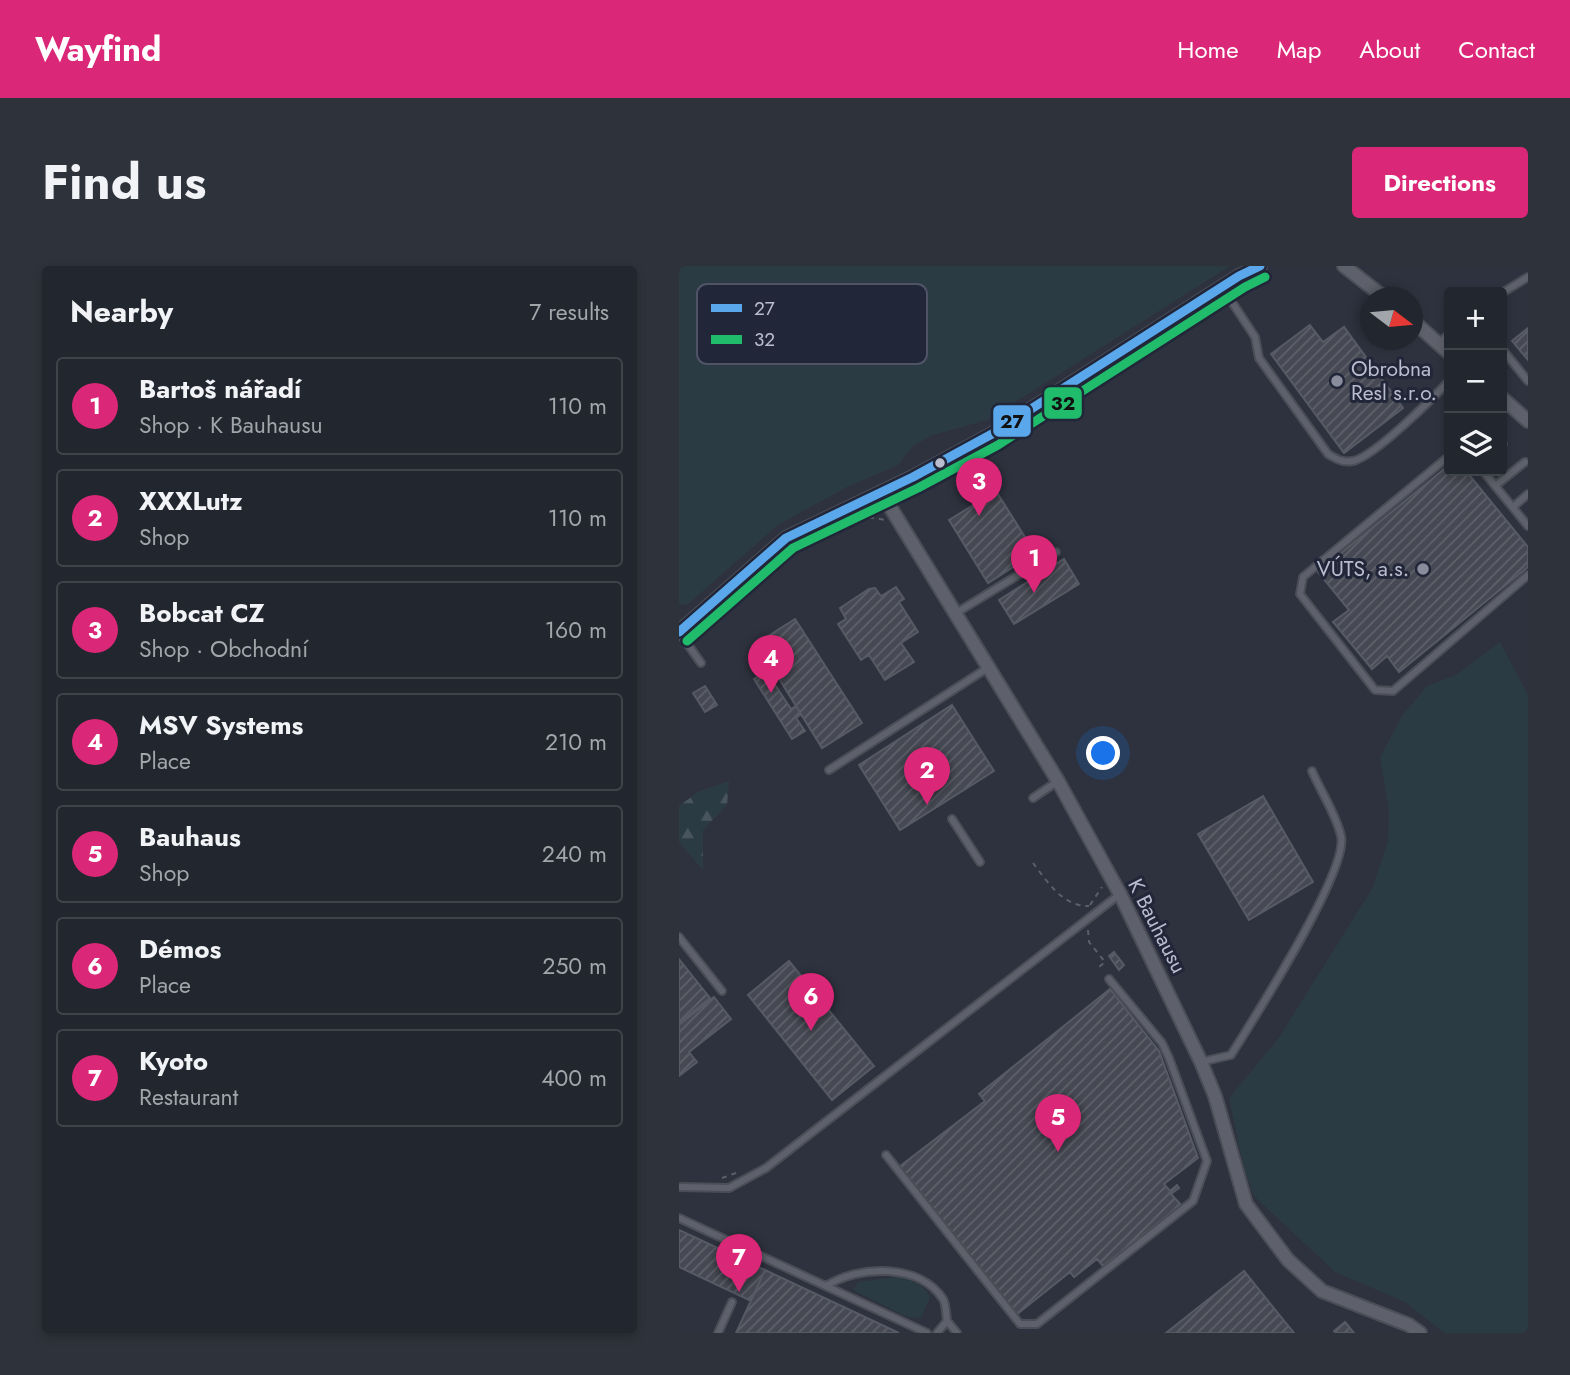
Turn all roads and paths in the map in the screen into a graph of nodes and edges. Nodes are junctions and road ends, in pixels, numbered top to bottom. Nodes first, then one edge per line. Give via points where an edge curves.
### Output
1 (1261, 266) edge
2 (1344, 266) edge
3 (1528, 277) edge
4 (1222, 287) junction
5 (1371, 287) edge
6 (1507, 290) edge
7 (1423, 330) edge
8 (1444, 339) edge
9 (1439, 344) junction
10 (1446, 350) edge
11 (1503, 350) edge
12 (1528, 381) edge
13 (1444, 386) edge
14 (1507, 407) edge
15 (1528, 421) edge
16 (1444, 460) edge
17 (1525, 462) dead end
18 (1487, 476) edge
19 (1495, 486) junction
20 (881, 492) junction
21 (1528, 494) edge
22 (1513, 507) junction
23 (888, 522) dead end
24 (1528, 526) edge
25 (1056, 552) dead end
26 (1528, 575) edge
27 (955, 614) junction
28 (681, 635) edge
29 (701, 663) dead end
30 (989, 667) junction
31 (829, 770) dead end
32 (1313, 771) dead end
33 (1058, 781) junction
34 (1033, 798) dead end
35 (952, 819) dead end
36 (980, 862) dead end
37 (1033, 863) dead end
38 (1102, 882) dead end
39 (1120, 894) junction
40 (1091, 910) junction
41 (679, 937) edge
42 (1099, 967) dead end
43 (1109, 979) dead end
44 (722, 991) dead end
45 (1201, 1062) junction
46 (886, 1155) dead end
47 (738, 1173) dead end
48 (720, 1179) dead end
49 (679, 1187) edge
50 (679, 1218) edge
51 (826, 1286) junction
52 (732, 1303) dead end
53 (947, 1321) junction
54 (718, 1333) edge
55 (927, 1333) edge
56 (937, 1333) edge
57 (957, 1333) edge
58 (1420, 1333) edge

1 - 4 street
2 - 5 street
3 - 6 lane
4 - 13 lane via 1255,337 1259,358 1328,454 1340,461 1355,461 1411,420
4 - 20 street via 992,434
7 - 9 street
8 - 9 lane
9 - 10 street
11 - 12 lane
14 - 15 street
16 - 26 lane via 1303,578 1300,594 1375,690 1386,692 1393,691
17 - 19 lane
18 - 19 lane
19 - 22 lane
20 - 27 street, K Bauhausu
20 - 28 street via 786,538
21 - 22 lane
22 - 24 lane
23 - 28 path via 861,517 808,542
25 - 27 lane
27 - 30 street, K Bauhausu
28 - 29 lane
30 - 31 lane
30 - 33 street, K Bauhausu
32 - 45 lane via 1341,837 1340,857 1289,963 1231,1055
33 - 34 lane
33 - 39 street, K Bauhausu
35 - 36 lane
37 - 40 path via 1057,894
38 - 40 path
39 - 40 lane
39 - 45 street, K Bauhausu
40 - 42 path via 1096,918 1088,938 1105,962
40 - 49 lane via 766,1168 729,1188
41 - 44 lane
43 - 46 lane via 1169,1058 1207,1161 1193,1202 1037,1324 1020,1324
45 - 58 street, K Bauhausu via 1246,1204 1288,1260 1322,1291
47 - 48 path
50 - 51 lane
51 - 53 lane via 838,1278 899,1271 922,1279 944,1300
51 - 55 lane
52 - 54 lane
53 - 56 lane
53 - 57 lane

